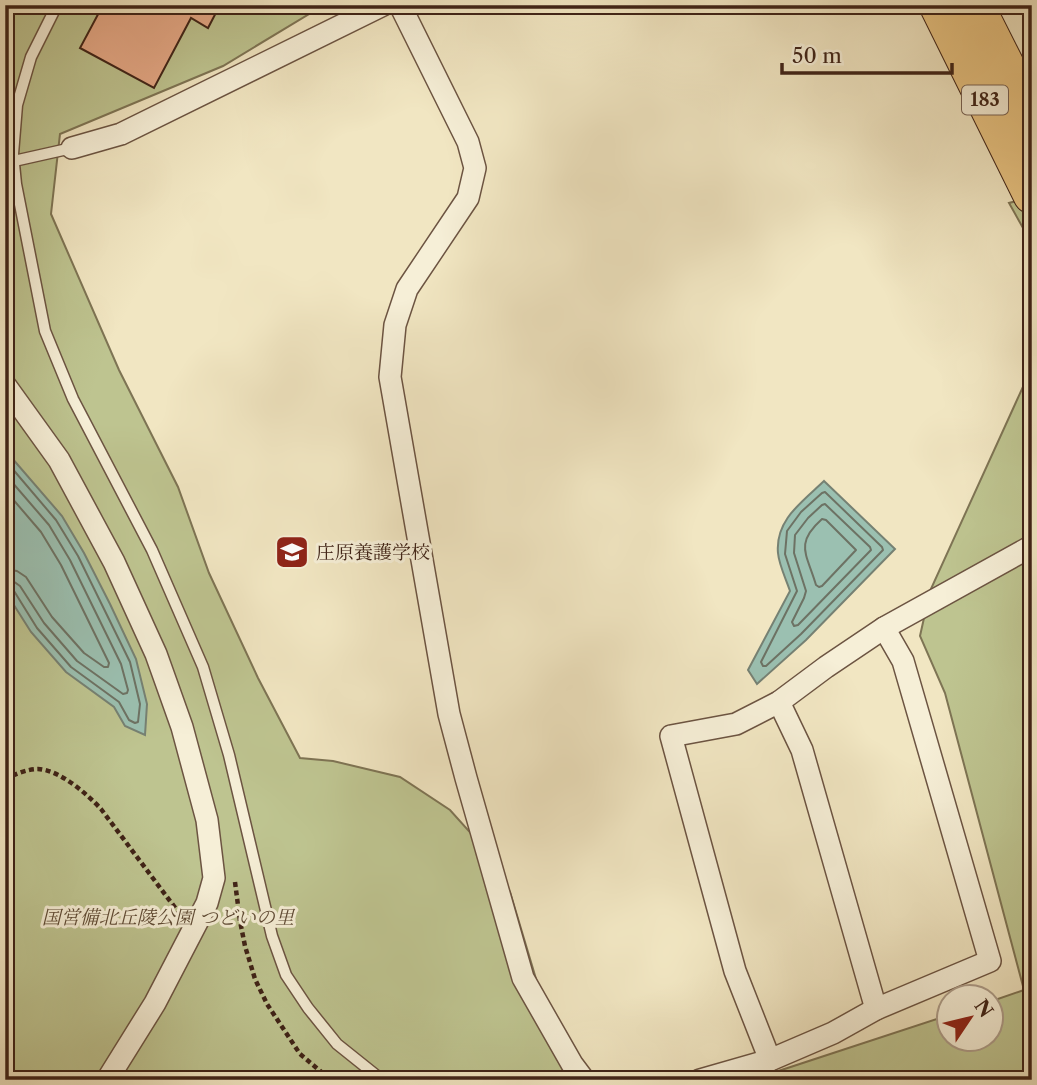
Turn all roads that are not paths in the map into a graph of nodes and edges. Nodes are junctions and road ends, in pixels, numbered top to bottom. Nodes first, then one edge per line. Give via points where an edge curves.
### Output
1 (57, 5) edge
2 (383, 5) edge
3 (400, 5) edge
4 (938, 5) edge
5 (975, 5) edge
6 (1032, 118) edge
7 (72, 148) joint
8 (13, 161) junction
9 (1032, 194) edge
10 (5, 385) edge
11 (1032, 546) edge
12 (884, 628) junction
13 (779, 702) junction
14 (876, 1009) junction
15 (770, 1060) junction
16 (107, 1080) edge
17 (382, 1080) edge
18 (584, 1080) edge
19 (700, 1080) edge

1 - 8 lane via 31,57 17,105
2 - 7 street via 121,134
3 - 18 street via 468,142 475,169 468,198 407,289 395,325 392,390 449,714 466,778 523,978
4 - 9 highway, 183
5 - 6 highway, 183
7 - 8 lane
8 - 17 lane via 44,331 73,399 152,550 203,667 286,975 337,1044
10 - 16 street via 58,460 114,562 156,654 207,820 214,878 206,903 155,1003
11 - 12 street
12 - 13 street
12 - 14 street via 904,661 990,961
13 - 14 street via 802,750
13 - 15 street via 736,724 671,736 735,971
14 - 15 street
15 - 19 street

